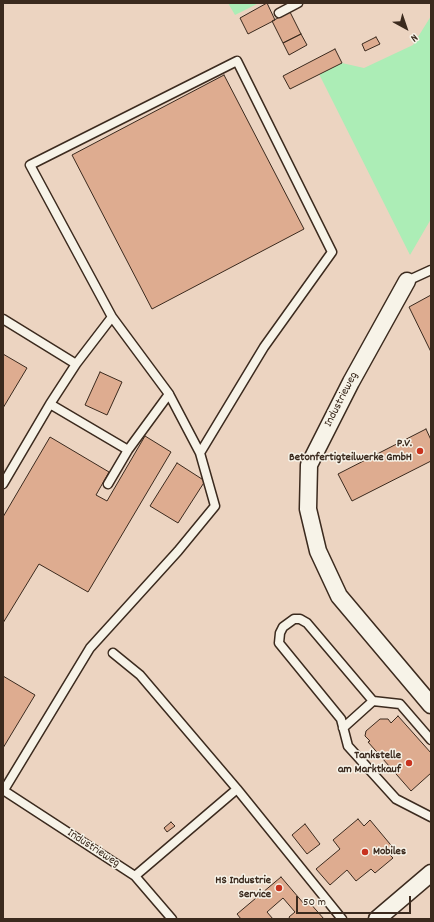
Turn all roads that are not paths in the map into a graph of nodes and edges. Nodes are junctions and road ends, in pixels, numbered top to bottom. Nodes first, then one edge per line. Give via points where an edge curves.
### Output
1 (298, 3) edge
2 (279, 13) dead end
3 (431, 270) edge
4 (407, 281) joint
5 (112, 316) junction
6 (3, 319) edge
7 (76, 364) junction
8 (168, 394) junction
9 (50, 404) junction
10 (128, 450) junction
11 (200, 454) junction
12 (3, 484) edge
13 (108, 484) dead end
14 (113, 653) dead end
15 (374, 701) junction
16 (431, 705) edge
17 (343, 728) junction
18 (431, 740) edge
19 (237, 789) junction
20 (4, 790) edge
21 (431, 818) edge
22 (431, 873) edge
23 (135, 876) junction
24 (172, 919) edge
25 (342, 919) edge
26 (377, 919) edge

1 - 2 lane
3 - 4 lane
4 - 16 street, Industrieweg via 309,465 308,509 318,551 339,596
5 - 7 lane
5 - 8 lane
5 - 11 lane via 30,165 237,61 332,252 264,347
6 - 7 lane
7 - 9 lane
8 - 10 lane
8 - 11 lane
9 - 10 lane
9 - 12 lane
10 - 13 lane
11 - 20 lane via 215,506 90,648
14 - 19 lane via 140,675
15 - 17 lane
15 - 17 lane via 307,623 294,619 283,627 279,643 341,719
15 - 18 lane via 400,704
17 - 21 lane via 348,746 396,799
19 - 23 lane
19 - 25 lane
20 - 23 lane, Industrieweg
22 - 26 street
23 - 24 lane, Industrieweg

